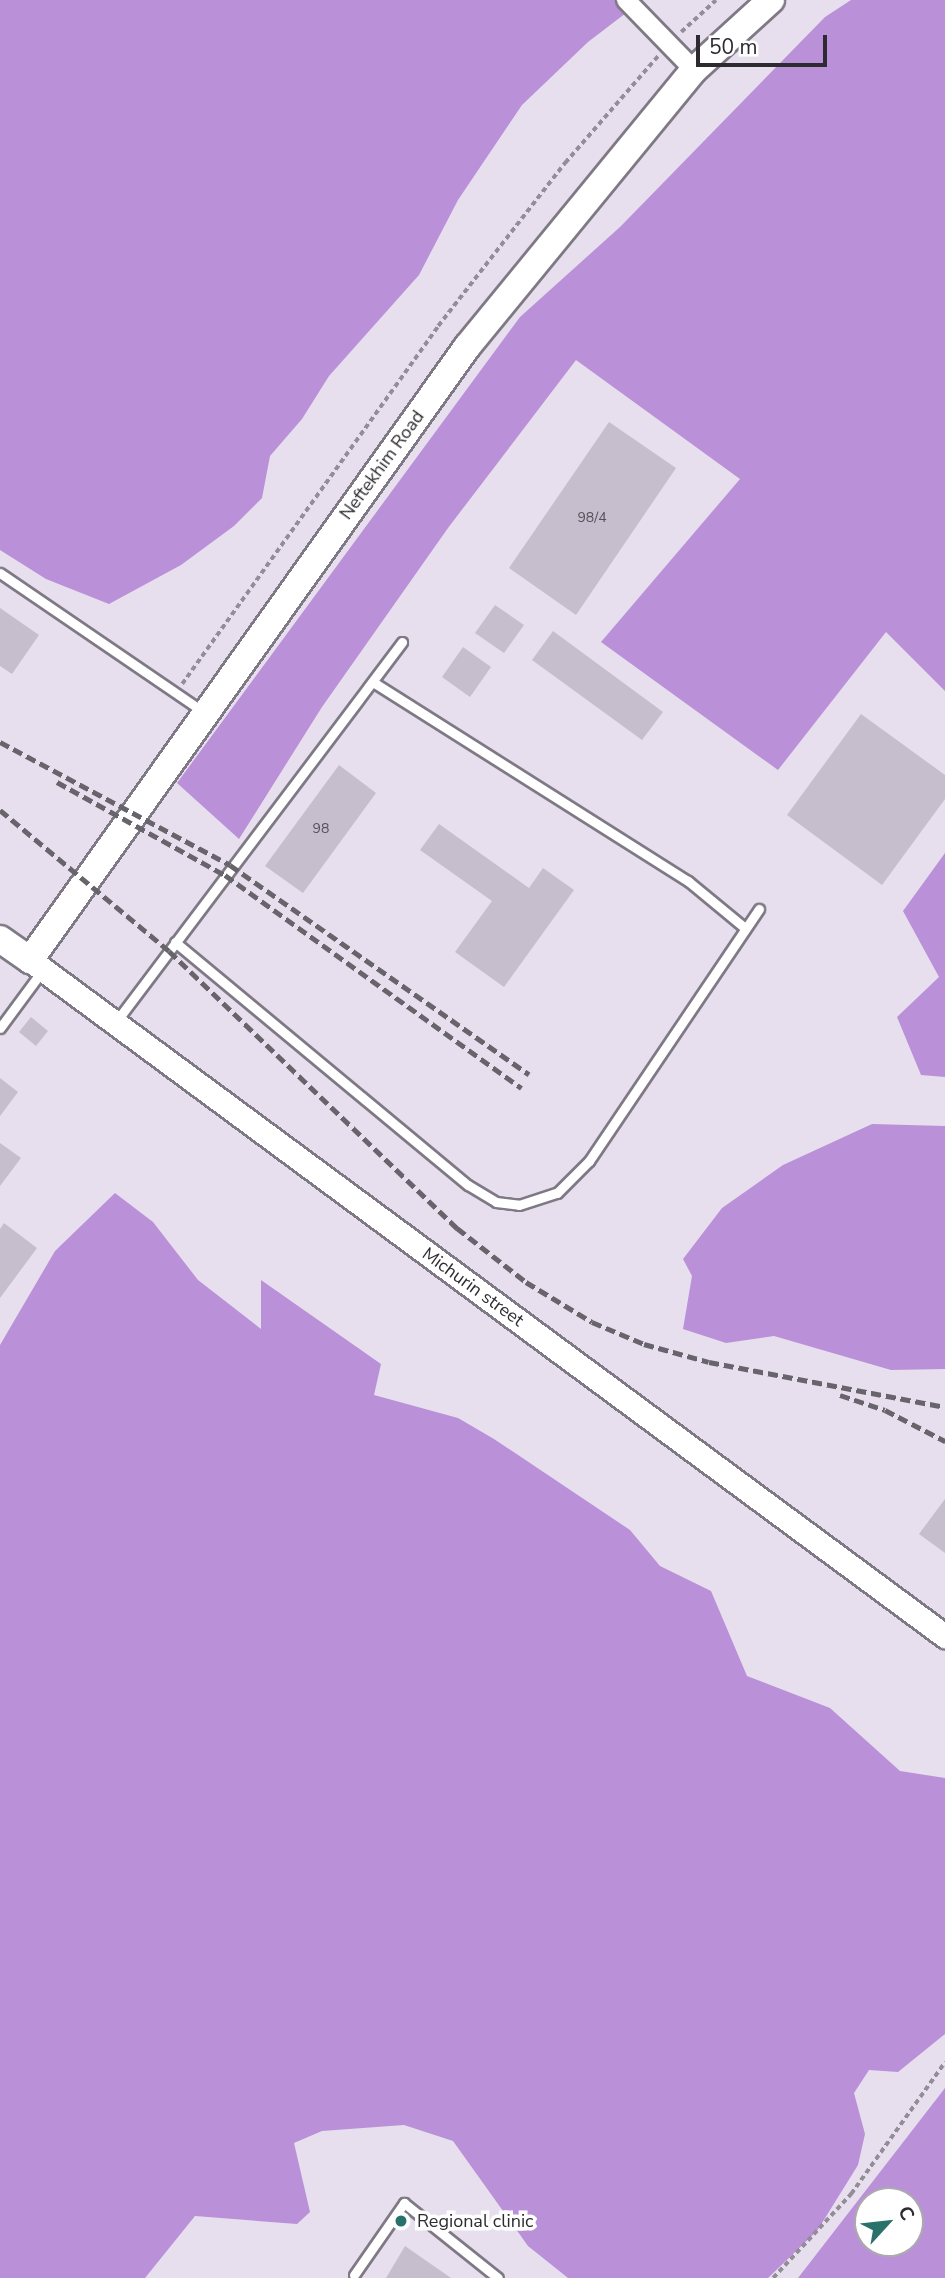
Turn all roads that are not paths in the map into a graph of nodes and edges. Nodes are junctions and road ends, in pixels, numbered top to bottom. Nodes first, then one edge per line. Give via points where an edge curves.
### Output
1 (626, 0) edge
2 (771, 0) edge
3 (694, 70) junction
4 (0, 573) edge
5 (402, 642) dead end
6 (373, 682) junction
7 (206, 714) junction
8 (759, 909) dead end
9 (744, 928) junction
10 (0, 939) edge
11 (175, 942) junction
12 (37, 965) junction
13 (115, 1023) junction
14 (0, 1028) edge
15 (945, 1636) edge
16 (354, 2275) dead end
17 (498, 2278) edge

1 - 3 street
2 - 3 main road, Neftekhim Road
3 - 7 main road, Neftekhim Road via 467,347
4 - 7 lane
5 - 6 lane
6 - 9 lane via 688,881
6 - 11 lane
7 - 12 main road, Neftekhim Road
8 - 9 lane
9 - 11 lane via 589,1161 557,1193 519,1205 496,1202 468,1185
10 - 12 main road, Michurin street
11 - 13 lane
12 - 13 street, Michurin street
12 - 14 lane
13 - 15 street, Michurin street
16 - 17 lane via 404,2203

